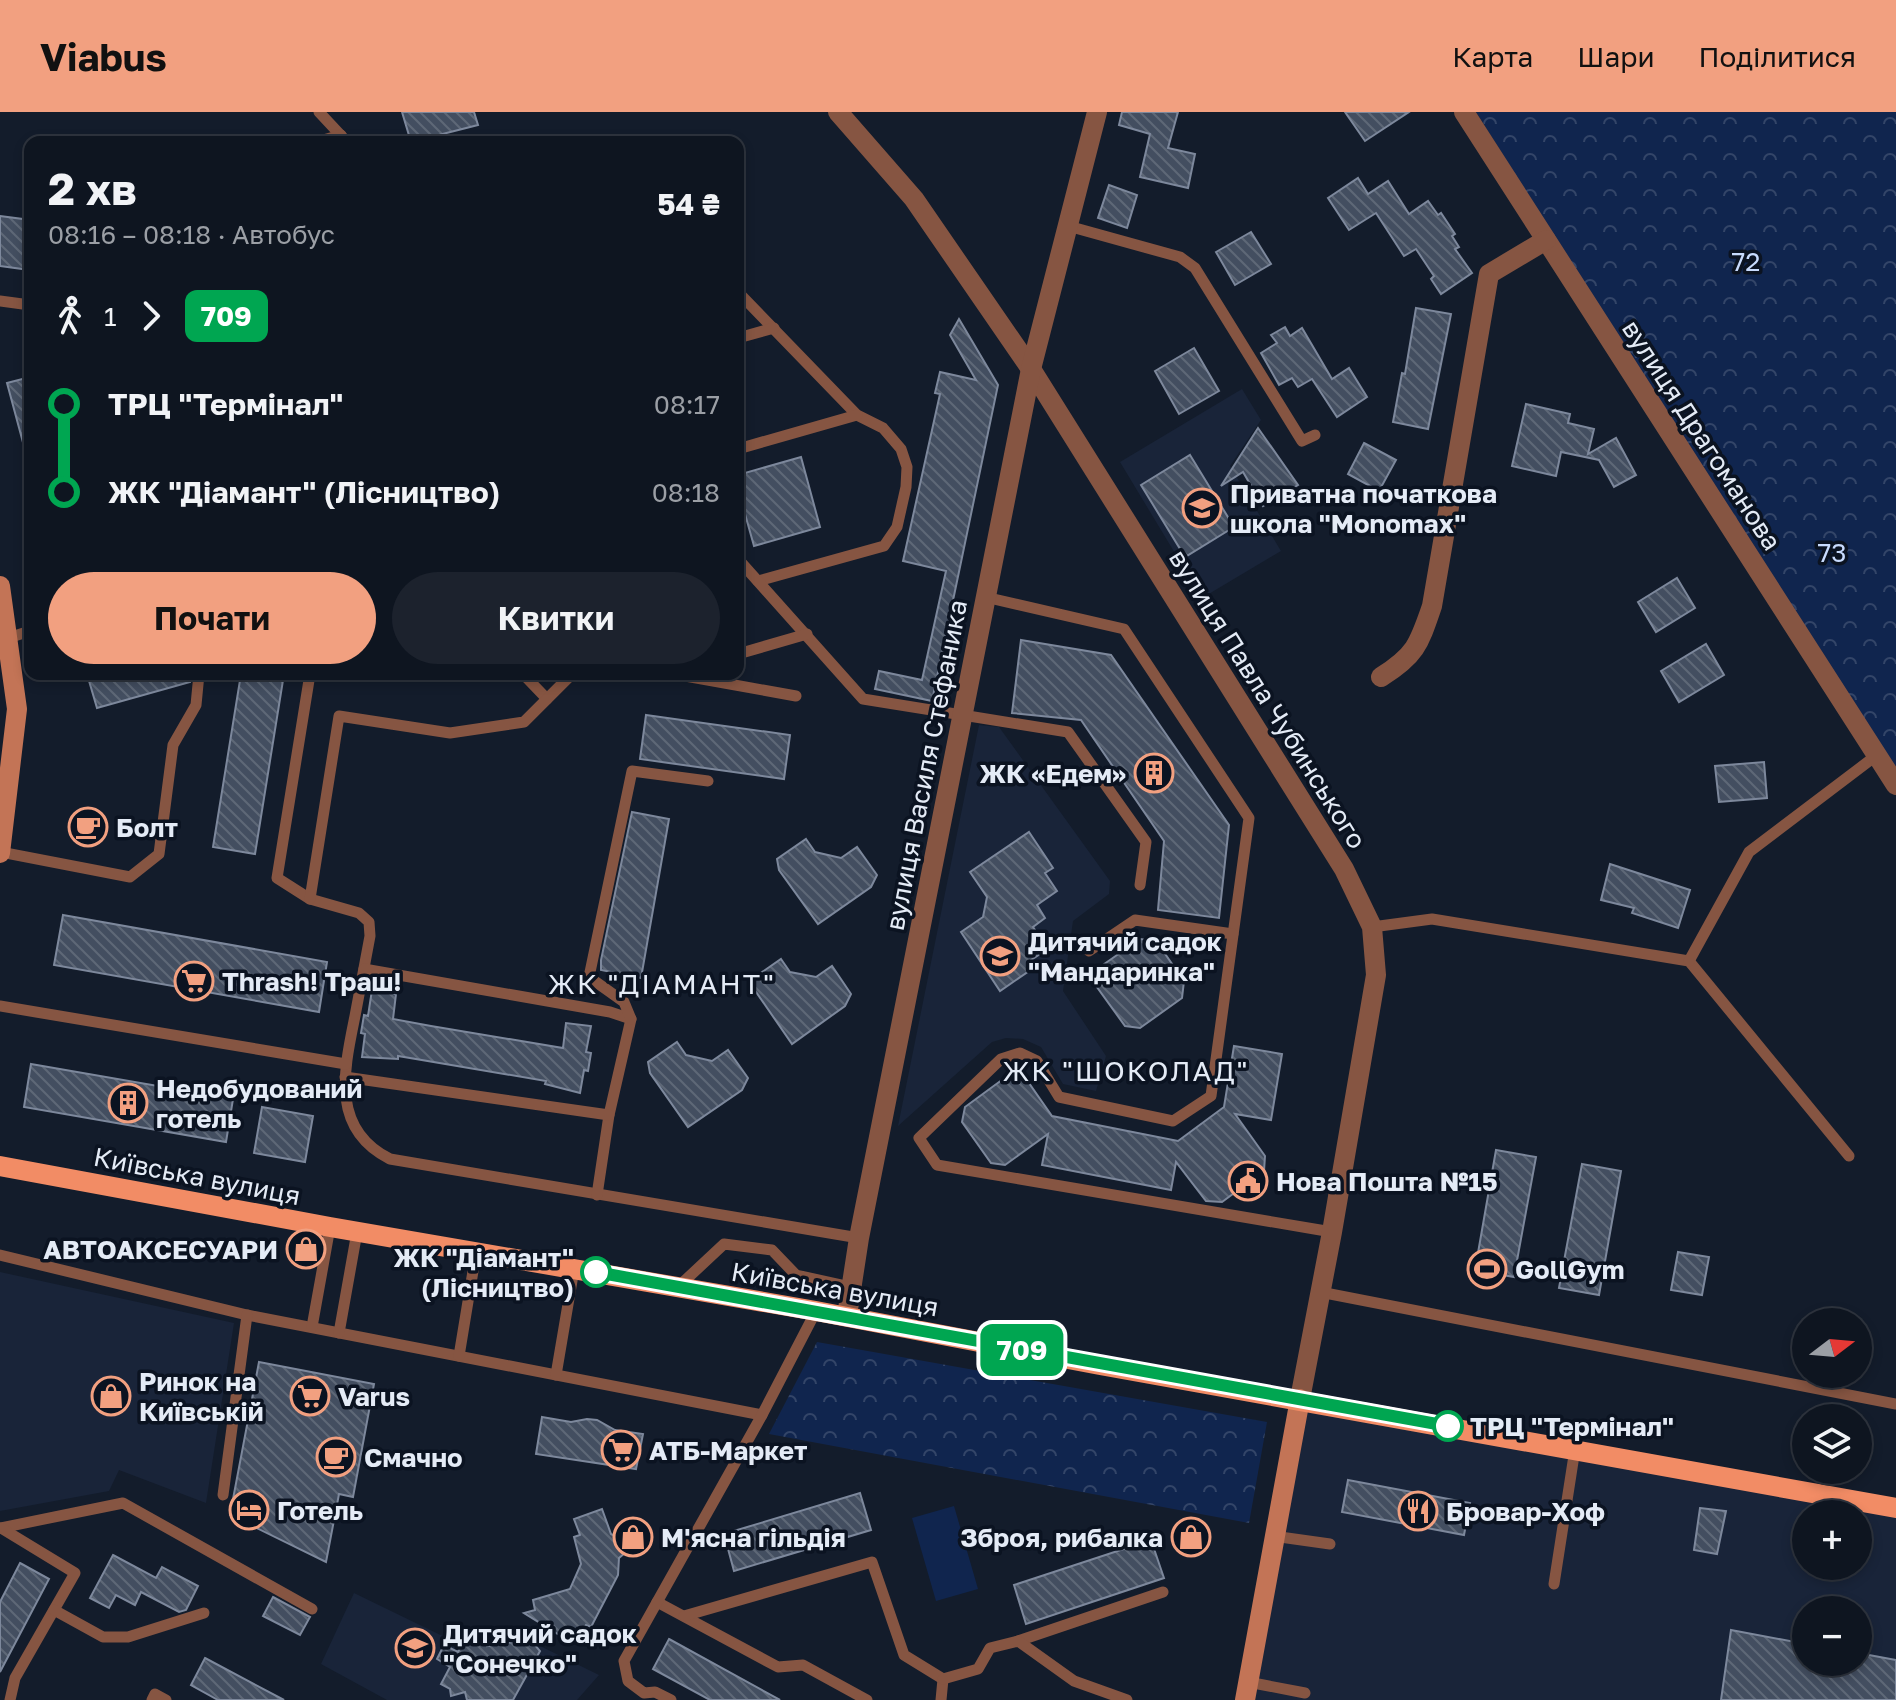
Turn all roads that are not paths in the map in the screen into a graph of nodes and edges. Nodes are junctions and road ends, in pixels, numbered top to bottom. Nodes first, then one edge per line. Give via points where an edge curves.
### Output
1 (319, 112) edge
2 (838, 112) edge
3 (1097, 112) edge
4 (1464, 112) edge
5 (341, 136) edge
6 (1068, 226) junction
7 (1546, 240) junction
8 (744, 298) edge
9 (0, 301) edge
10 (24, 304) edge
11 (774, 328) junction
12 (744, 336) edge
13 (1031, 369) junction
14 (857, 415) junction
15 (1315, 435) dead end
16 (744, 447) edge
17 (744, 566) edge
18 (758, 581) junction
19 (0, 586) edge
20 (985, 597) junction
21 (24, 633) edge
22 (807, 634) junction
23 (8, 638) junction
24 (744, 652) edge
25 (1381, 677) dead end
26 (198, 680) edge
27 (309, 680) edge
28 (529, 680) edge
29 (566, 680) edge
30 (707, 680) edge
31 (796, 696) dead end
32 (547, 699) junction
33 (962, 715) junction
34 (1877, 755) junction
35 (708, 781) dead end
36 (1896, 785) edge
37 (0, 853) edge
38 (1140, 885) dead end
39 (310, 899) junction
40 (1372, 927) junction
41 (1233, 934) junction
42 (1089, 951) dead end
43 (1689, 961) junction
44 (364, 969) junction
45 (0, 1006) edge
46 (631, 1019) junction
47 (345, 1070) junction
48 (609, 1115) junction
49 (1849, 1156) dead end
50 (0, 1166) edge
51 (597, 1195) junction
52 (330, 1227) junction
53 (357, 1232) junction
54 (1332, 1232) junction
55 (859, 1238) junction
56 (476, 1253) junction
57 (0, 1255) edge
58 (574, 1269) junction
59 (678, 1287) junction
60 (851, 1287) junction
61 (1320, 1292) junction
62 (816, 1311) junction
63 (247, 1315) junction
64 (847, 1316) junction
65 (312, 1327) junction
66 (339, 1333) junction
67 (459, 1356) junction
68 (556, 1375) junction
69 (1300, 1399) junction
70 (1896, 1404) edge
71 (762, 1415) junction
72 (1575, 1449) junction
73 (223, 1495) dead end
74 (1896, 1508) edge
75 (1, 1528) edge
76 (1273, 1536) junction
77 (1330, 1544) dead end
78 (1554, 1584) dead end
79 (1163, 1592) dead end
80 (657, 1602) junction
81 (312, 1609) dead end
82 (54, 1610) junction
83 (204, 1613) dead end
84 (684, 1616) junction
85 (1018, 1641) junction
86 (943, 1679) junction
87 (1246, 1691) edge
88 (1305, 1693) dead end
89 (645, 1696) edge
90 (13, 1698) edge
91 (1108, 1698) edge
92 (152, 1700) edge
93 (166, 1700) edge
94 (671, 1700) edge
95 (867, 1700) edge
96 (941, 1700) edge
97 (1127, 1700) edge

1 - 5 lane
2 - 13 street, вулиця Павла Чубинського via 914,199
3 - 6 street, вулиця Василя Стефаника
4 - 7 street, вулиця Драгоманова
6 - 13 street, вулиця Василя Стефаника
6 - 15 lane via 1180,257 1195,268 1302,441
7 - 25 street via 1489,274 1432,606 1419,644
7 - 34 street, вулиця Драгоманова
8 - 11 lane
9 - 10 lane
11 - 12 lane
11 - 14 lane
13 - 20 street, вулиця Василя Стефаника
13 - 40 street, вулиця Павла Чубинського via 1344,869
14 - 16 lane
14 - 18 lane via 890,434 905,458 906,487 893,535 871,551
17 - 18 lane
18 - 22 lane
19 - 23 main road
20 - 33 street, вулиця Василя Стефаника
20 - 41 lane via 1124,629 1249,818
21 - 23 lane
22 - 24 lane
22 - 33 lane via 863,699
23 - 37 main road via 17,709
26 - 37 lane via 196,705 173,745 159,854 130,877
27 - 39 lane via 277,878
28 - 32 lane
29 - 32 lane
30 - 31 lane
32 - 39 lane via 524,722 450,733 339,716
33 - 38 lane via 1068,732 1146,842
33 - 55 street, вулиця Василя Стефаника
34 - 36 street, вулиця Драгоманова
34 - 43 lane via 1749,852
35 - 46 lane via 632,771 589,977 624,1002
39 - 44 lane via 359,913 369,922
40 - 43 lane via 1432,919
40 - 54 street, вулиця Павла Чубинського via 1376,975
41 - 42 lane via 1135,920
41 - 54 lane via 1211,1096 1173,1121 1059,1097 1037,1061 1020,1053 1001,1059 919,1138 937,1165
43 - 49 lane
44 - 46 lane
44 - 47 lane
45 - 47 lane
46 - 48 lane
47 - 48 lane
47 - 51 lane via 350,1119 360,1138 390,1159
48 - 51 lane
50 - 52 main road, Київська вулиця
51 - 55 lane
52 - 53 main road, Київська вулиця
52 - 65 lane
53 - 56 main road, Київська вулиця
53 - 66 lane
54 - 61 street, вулиця Павла Чубинського
55 - 60 street, вулиця Василя Стефаника
56 - 58 main road, Київська вулиця
56 - 67 lane
57 - 63 lane
58 - 59 main road, Київська вулиця
58 - 68 lane
59 - 60 lane via 724,1244 772,1250 796,1275
59 - 62 main road, Київська вулиця
60 - 64 street, вулиця Василя Стефаника
61 - 69 street, вулиця Павла Чубинського
61 - 70 lane
62 - 64 main road, Київська вулиця
62 - 71 lane
63 - 65 lane
63 - 73 lane
64 - 69 main road, Київська вулиця
65 - 66 lane
66 - 67 lane
67 - 68 lane
68 - 71 lane
69 - 72 main road, Київська вулиця
69 - 76 main road
71 - 80 lane
72 - 74 main road, Київська вулиця
72 - 78 lane
75 - 81 lane via 123,1503
75 - 82 lane via 75,1573
76 - 77 lane
76 - 87 main road
79 - 85 lane
80 - 84 lane
80 - 89 lane via 624,1661 628,1681
82 - 83 lane via 103,1637 128,1637
82 - 90 lane via 15,1678
84 - 86 lane via 872,1562 904,1655
84 - 95 lane via 778,1667 803,1665
85 - 86 lane via 990,1648 978,1669
85 - 91 lane
86 - 96 lane
87 - 88 lane
89 - 94 lane via 655,1692
91 - 97 lane
92 - 93 lane via 155,1694

